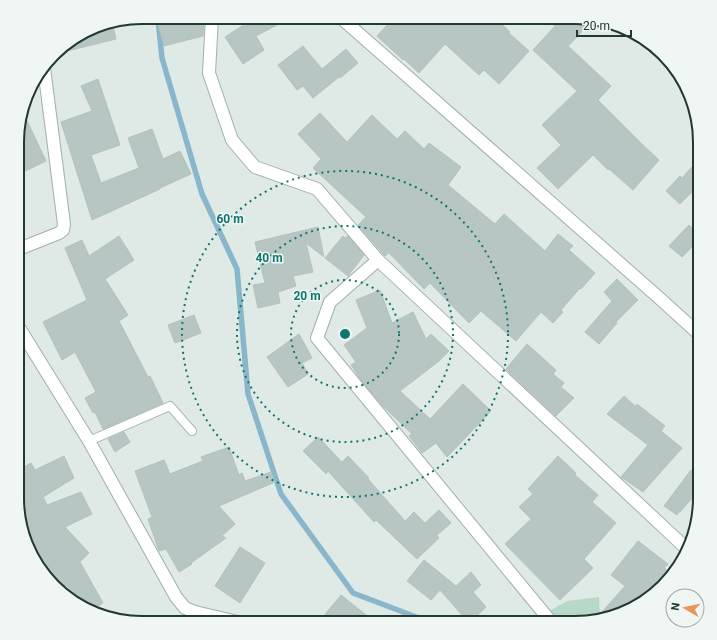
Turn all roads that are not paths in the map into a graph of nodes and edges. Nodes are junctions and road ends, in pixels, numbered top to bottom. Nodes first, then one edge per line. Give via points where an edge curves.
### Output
1 (212, 24) edge
2 (348, 24) edge
3 (45, 75) edge
4 (24, 247) edge
5 (378, 260) junction
6 (693, 329) edge
7 (24, 336) edge
8 (192, 431) dead end
9 (89, 442) junction
10 (683, 545) edge
11 (212, 616) edge
12 (546, 616) edge

1 - 5 street via 209,74 232,140 255,167 317,189
2 - 6 street
3 - 4 street via 64,224 63,230 59,233
5 - 10 street
5 - 12 street via 330,302 317,338
7 - 9 street
8 - 9 lane via 170,406
9 - 11 street via 176,597 185,608

